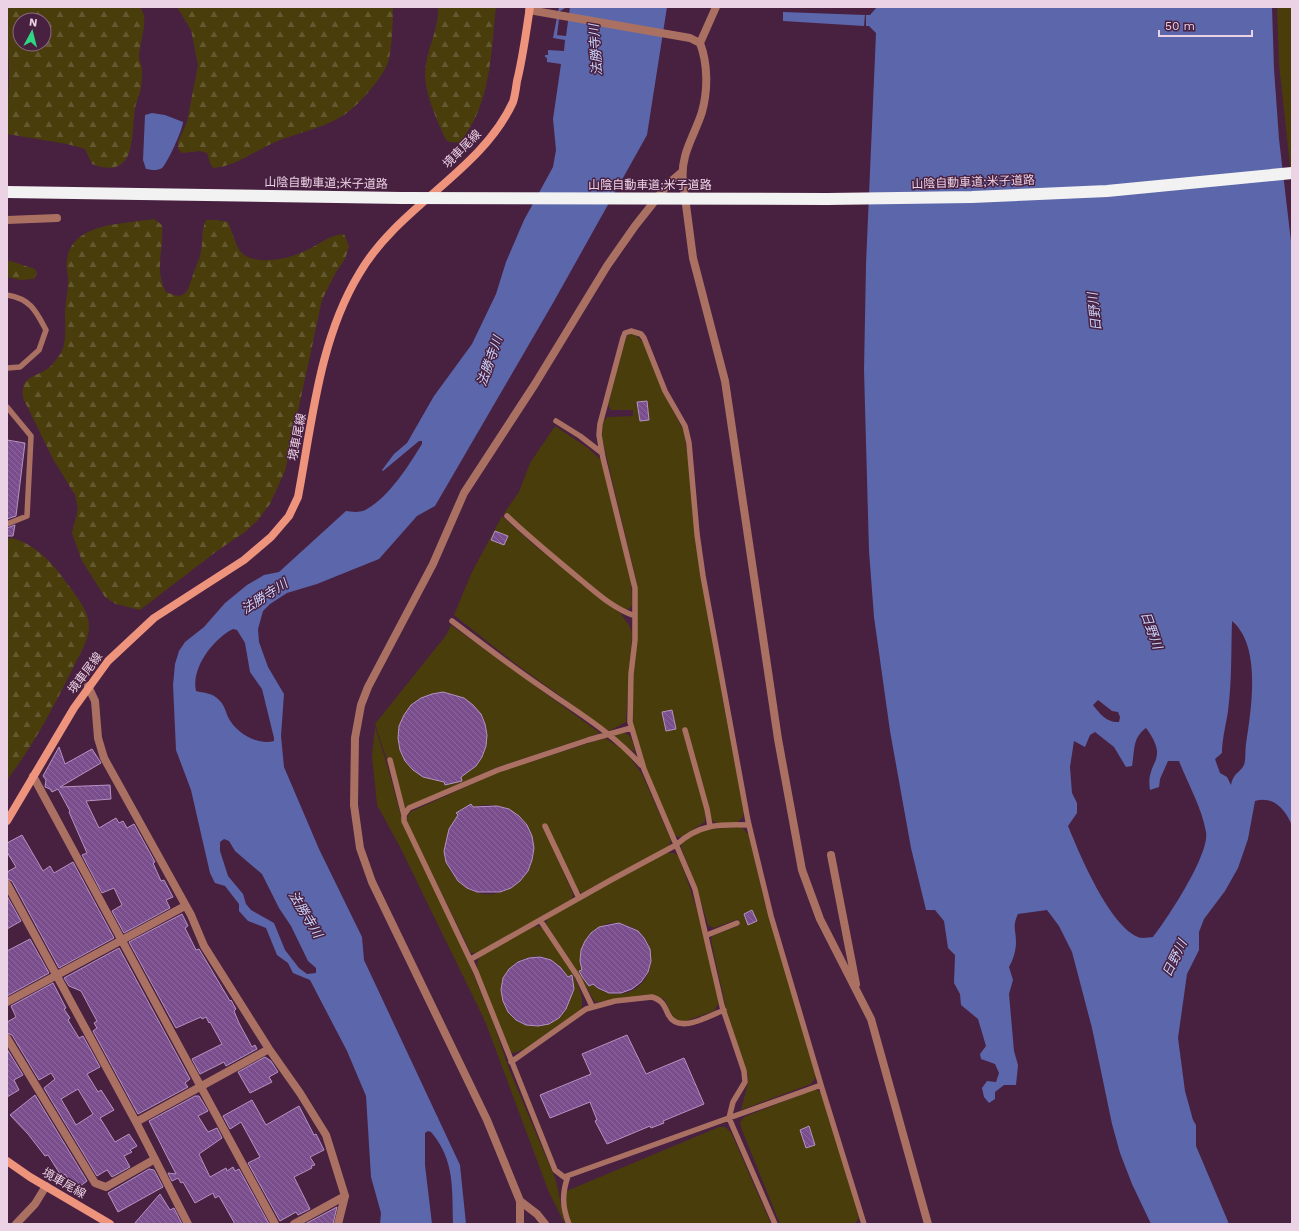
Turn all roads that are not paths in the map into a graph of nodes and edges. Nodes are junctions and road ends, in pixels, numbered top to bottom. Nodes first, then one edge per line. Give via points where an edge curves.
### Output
1 (716, 7) edge
2 (530, 9) edge
3 (700, 43) junction
4 (1292, 166) edge
5 (682, 172) junction
6 (1292, 173) edge
7 (7, 184) edge
8 (133, 190) junction
9 (7, 192) edge
10 (402, 194) junction
11 (57, 218) dead end
12 (7, 220) edge
13 (7, 295) edge
14 (7, 368) edge
15 (7, 407) edge
16 (556, 421) dead end
17 (602, 453) junction
18 (507, 516) dead end
19 (7, 524) edge
20 (635, 616) junction
21 (452, 622) dead end
22 (88, 686) junction
23 (631, 728) junction
24 (685, 730) dead end
25 (609, 734) junction
26 (390, 760) dead end
27 (644, 769) junction
28 (33, 776) junction
29 (404, 815) junction
30 (7, 821) edge
31 (749, 825) junction
32 (545, 826) dead end
33 (710, 826) junction
34 (676, 845) junction
35 (831, 855) dead end
36 (7, 884) edge
37 (578, 898) junction
38 (185, 906) junction
39 (540, 920) junction
40 (737, 923) dead end
41 (707, 935) junction
42 (121, 939) junction
43 (471, 959) junction
44 (56, 976) junction
45 (858, 992) junction
46 (7, 1002) edge
47 (592, 1006) junction
48 (724, 1010) junction
49 (7, 1038) edge
50 (269, 1049) junction
51 (511, 1062) junction
52 (821, 1084) junction
53 (202, 1087) junction
54 (729, 1118) junction
55 (136, 1122) junction
56 (155, 1160) junction
57 (7, 1161) edge
58 (568, 1176) junction
59 (46, 1186) junction
60 (345, 1196) junction
61 (520, 1201) junction
62 (16, 1224) edge
63 (110, 1224) edge
64 (188, 1224) edge
65 (275, 1224) edge
66 (294, 1224) edge
67 (338, 1224) edge
68 (520, 1224) edge
69 (545, 1224) edge
70 (569, 1224) edge
71 (775, 1224) edge
72 (864, 1224) edge
73 (928, 1224) edge

1 - 3 street
2 - 3 street via 544,14 690,38
2 - 22 main road, 境車尾線 via 513,101 493,134 463,166 384,238 355,281 338,317 322,370 298,497 289,516 271,537 244,560 154,618 108,661
3 - 5 street via 706,68 705,92 702,112 686,148
4 - 10 highway, 山陰自動車道;米子道路 via 1106,184 971,190
5 - 45 street via 693,258 725,382 778,739 802,870 820,919
5 - 61 street via 664,189 607,266 464,493 433,564 368,687 357,720 354,805 363,860 488,1120
6 - 10 highway, 山陰自動車道;米子道路 via 1106,191 972,197 826,199
7 - 8 highway, 山陰自動車道;米子道路
8 - 9 highway, 山陰自動車道;米子道路
8 - 10 highway, 山陰自動車道;米子道路
11 - 12 street
13 - 14 lane via 14,296 33,307 46,330 39,350 20,367
15 - 19 lane via 31,436 27,516
16 - 17 lane
17 - 20 lane via 634,579
17 - 31 lane via 600,424 623,338 625,333 637,332 644,338 665,391 685,426 690,443 703,576
18 - 20 lane via 603,598 622,611
20 - 23 lane via 629,707
21 - 25 lane via 508,665
22 - 28 main road, 境車尾線
22 - 38 street via 95,701 98,738 104,758
23 - 25 lane
23 - 27 lane
24 - 33 lane
25 - 27 lane via 626,747
25 - 29 lane via 498,770 409,808
26 - 29 lane
27 - 34 lane
28 - 30 main road, 境車尾線
28 - 42 street
29 - 43 lane via 404,821 422,860
31 - 33 lane
31 - 52 lane via 771,916
32 - 37 lane
33 - 34 lane via 685,837
34 - 37 lane
34 - 41 lane via 695,889
35 - 45 street
36 - 44 street
37 - 39 lane
38 - 42 street
38 - 50 street via 204,946
39 - 43 lane
39 - 47 lane via 578,977
40 - 41 lane
41 - 48 lane
42 - 44 street
42 - 53 street
43 - 51 lane
44 - 46 street
44 - 55 street
45 - 73 street via 871,1018
47 - 48 lane via 652,997 663,1002 670,1019 683,1024
47 - 51 lane
48 - 54 lane via 744,1071 745,1082 733,1102
49 - 56 street via 95,1183 106,1187
50 - 53 street
50 - 60 street via 326,1136
51 - 58 lane via 555,1170 564,1177
52 - 54 lane
52 - 72 lane
53 - 55 street
53 - 65 street
54 - 58 lane
54 - 71 lane
55 - 56 street
56 - 64 street
57 - 59 main road, 境車尾線
58 - 70 lane via 564,1188 564,1210
59 - 62 street via 35,1204
59 - 63 main road, 境車尾線
60 - 66 street
60 - 67 street
61 - 68 street
61 - 69 street

